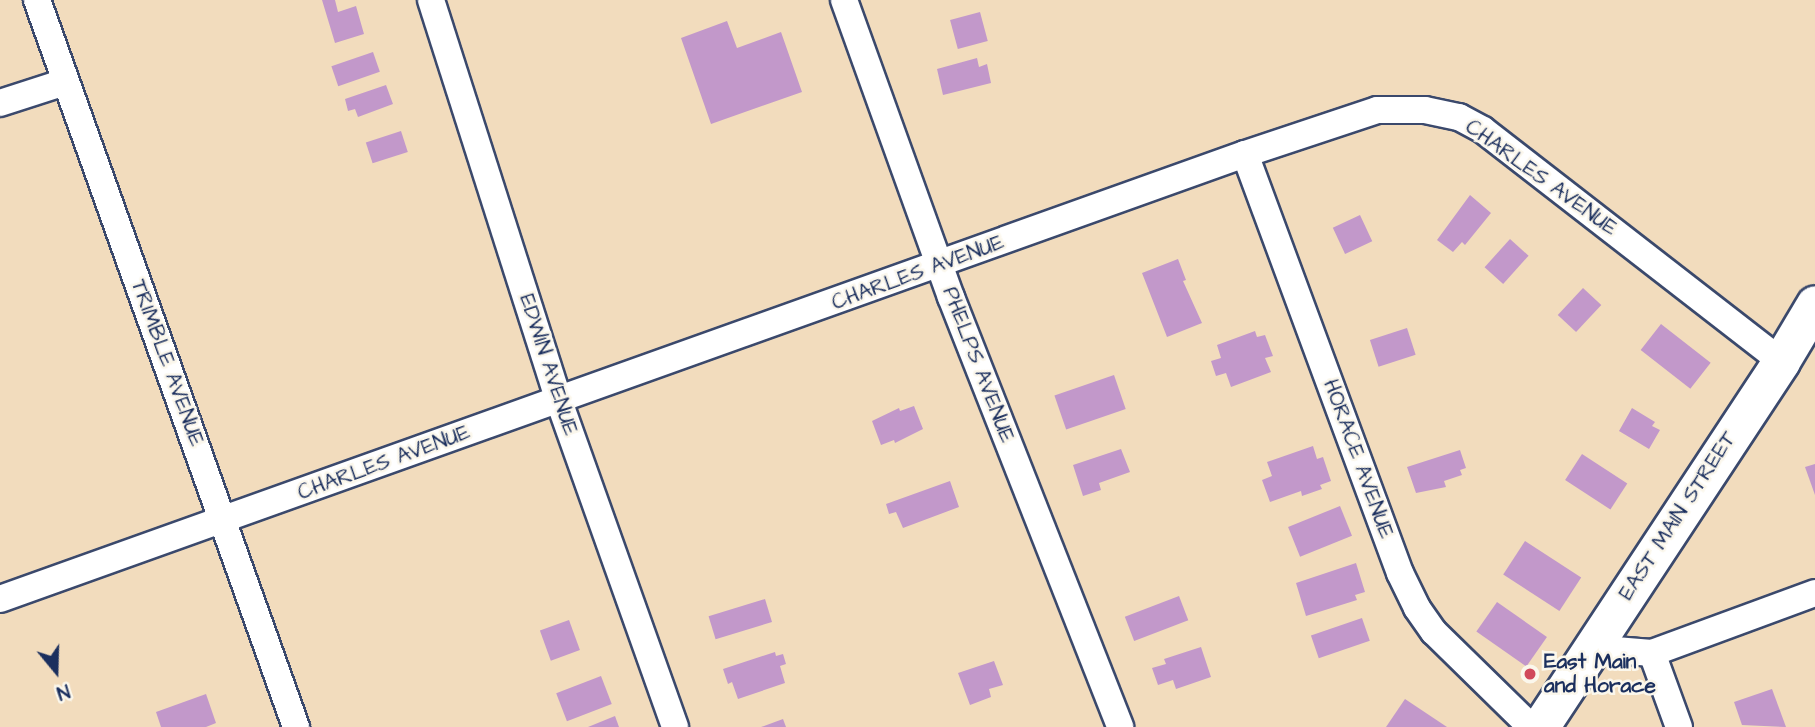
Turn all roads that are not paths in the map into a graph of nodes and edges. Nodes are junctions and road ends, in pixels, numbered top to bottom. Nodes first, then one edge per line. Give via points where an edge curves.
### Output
1 (37, 0) edge
2 (431, 0) edge
3 (844, 0) edge
4 (65, 82) junction
5 (0, 103) edge
6 (1245, 154) junction
7 (939, 266) junction
8 (1815, 304) edge
9 (1781, 361) junction
10 (559, 401) junction
11 (223, 520) junction
12 (1815, 593) edge
13 (0, 600) edge
14 (1591, 648) junction
15 (1652, 653) junction
16 (296, 727) edge
17 (675, 727) edge
18 (1120, 727) edge
19 (1531, 727) edge
20 (1540, 727) edge
21 (1679, 727) edge

1 - 4 street, TRIMBLE AVENUE
2 - 10 street, EDWIN AVENUE
3 - 7 street, PHELPS AVENUE
4 - 5 street
4 - 11 street, TRIMBLE AVENUE
6 - 7 street, CHARLES AVENUE
6 - 9 street, CHARLES AVENUE via 1377,110 1398,108 1459,117 1483,130
6 - 19 street, HORACE AVENUE via 1417,608 1434,632
7 - 10 street, CHARLES AVENUE
7 - 18 street, PHELPS AVENUE
8 - 9 street, EAST MAIN STREET
9 - 14 street, EAST MAIN STREET
10 - 11 street, CHARLES AVENUE
10 - 17 street, EDWIN AVENUE
11 - 13 street, CHARLES AVENUE
11 - 16 street, TRIMBLE AVENUE
12 - 15 street
14 - 15 street
14 - 20 street, EAST MAIN STREET
15 - 21 street

